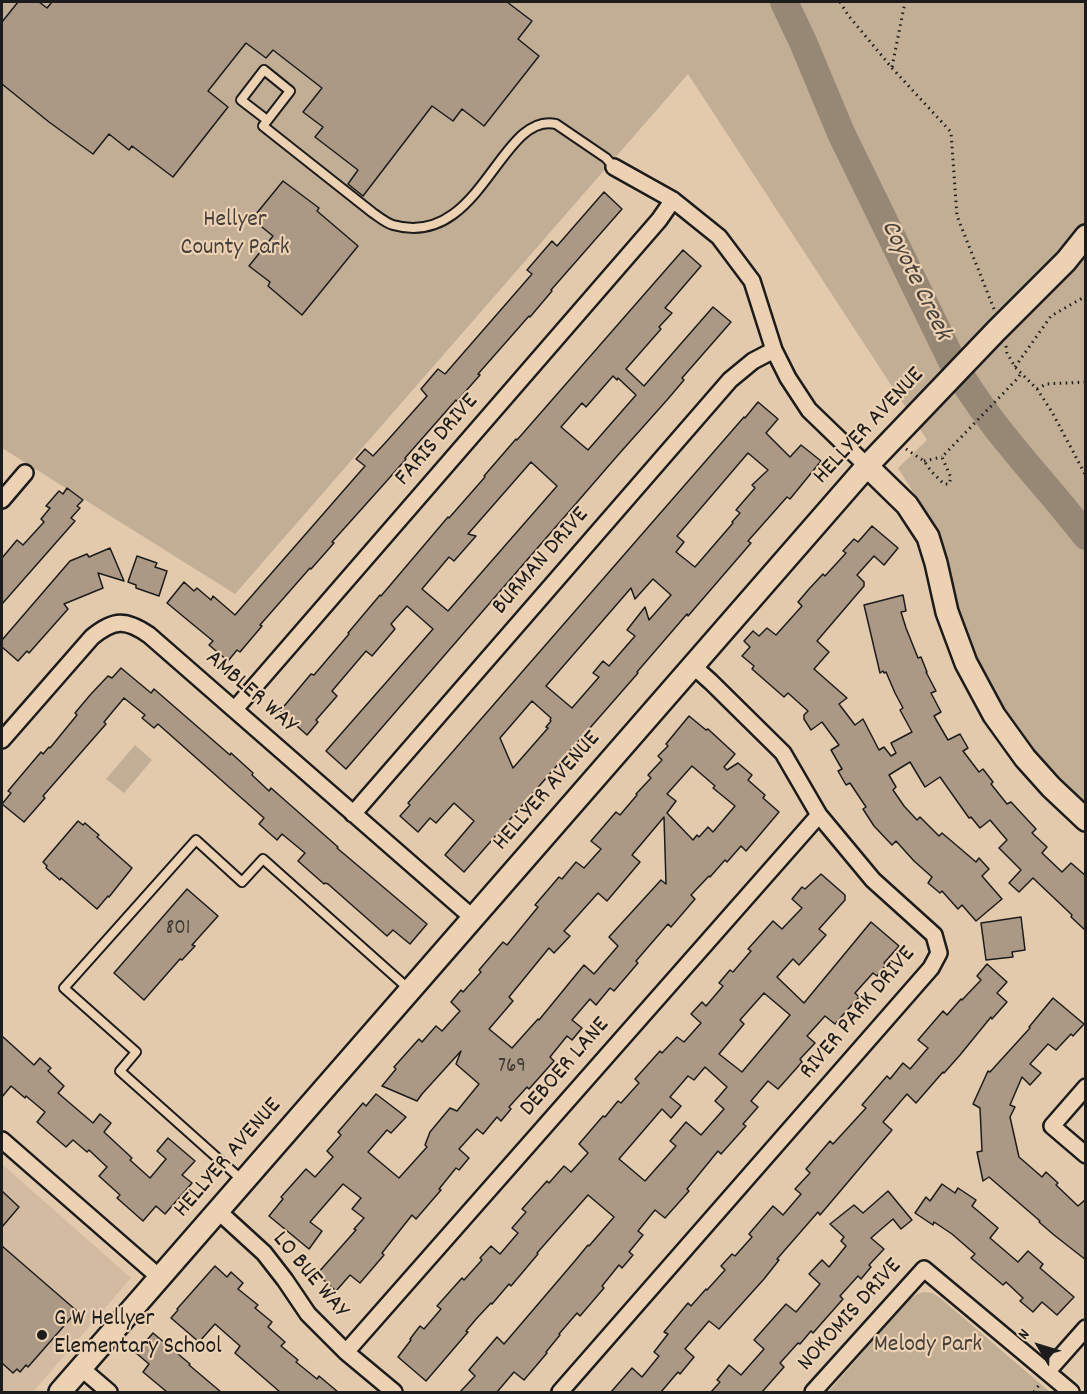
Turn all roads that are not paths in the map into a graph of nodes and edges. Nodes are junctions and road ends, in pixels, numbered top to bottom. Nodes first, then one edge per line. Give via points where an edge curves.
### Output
1 (267, 120) junction
2 (614, 167) joint
3 (673, 200) junction
4 (1086, 236) edge
5 (1086, 254) edge
6 (1066, 261) junction
7 (774, 350) junction
8 (867, 466) junction
9 (26, 473) dead end
10 (2, 500) edge
11 (692, 665) junction
12 (235, 709) junction
13 (2, 740) edge
14 (353, 814) junction
15 (819, 815) junction
16 (1086, 820) edge
17 (473, 918) junction
18 (410, 990) junction
19 (1086, 1087) edge
20 (2, 1140) edge
21 (1086, 1155) edge
22 (244, 1181) junction
23 (218, 1211) junction
24 (159, 1278) junction
25 (1086, 1328) edge
26 (346, 1352) junction
27 (81, 1368) junction
28 (1047, 1372) junction
29 (60, 1392) edge
30 (109, 1392) edge
31 (394, 1392) edge
32 (560, 1392) edge
33 (813, 1392) edge
34 (1071, 1392) edge

1 - 1 lane via 241,100 264,70 290,91
1 - 2 lane via 263,126 373,213 391,225 416,229 436,225 455,214 535,125 556,124
2 - 3 street
3 - 7 street via 719,237 752,281
3 - 12 street, FARIS DRIVE
4 - 6 street, HELLYER AVENUE
5 - 6 lane
6 - 8 street, HELLYER AVENUE via 999,328 895,445
7 - 8 street via 809,411
7 - 14 street, BURMAN DRIVE via 730,380
8 - 11 street, HELLYER AVENUE
8 - 16 street via 907,505 928,537 947,612 966,663 994,715 1025,758
9 - 10 street
11 - 15 street, RIVER PARK DRIVE via 783,753
11 - 17 street, HELLYER AVENUE
12 - 13 street, AMBLER WAY via 148,635 119,622 92,636
12 - 14 street, AMBLER WAY
14 - 17 street, AMBLER WAY
15 - 26 street, DEBOER LANE
15 - 32 street, RIVER PARK DRIVE via 873,880 933,935 939,953 931,968
17 - 18 street, HELLYER AVENUE
18 - 22 street, HELLYER AVENUE
18 - 22 lane via 263,859 243,882 196,840 64,988 136,1052 120,1071
19 - 21 street via 1052,1126
20 - 24 street
22 - 23 street, HELLYER AVENUE
23 - 24 street, HELLYER AVENUE
23 - 26 street, LO BUE WAY via 264,1253 308,1314
24 - 27 street, HELLYER AVENUE
25 - 28 street
26 - 31 street, LO BUE WAY
27 - 29 street, HELLYER AVENUE
27 - 30 street
28 - 33 street, NOKOMIS DRIVE via 924,1269
28 - 34 street

